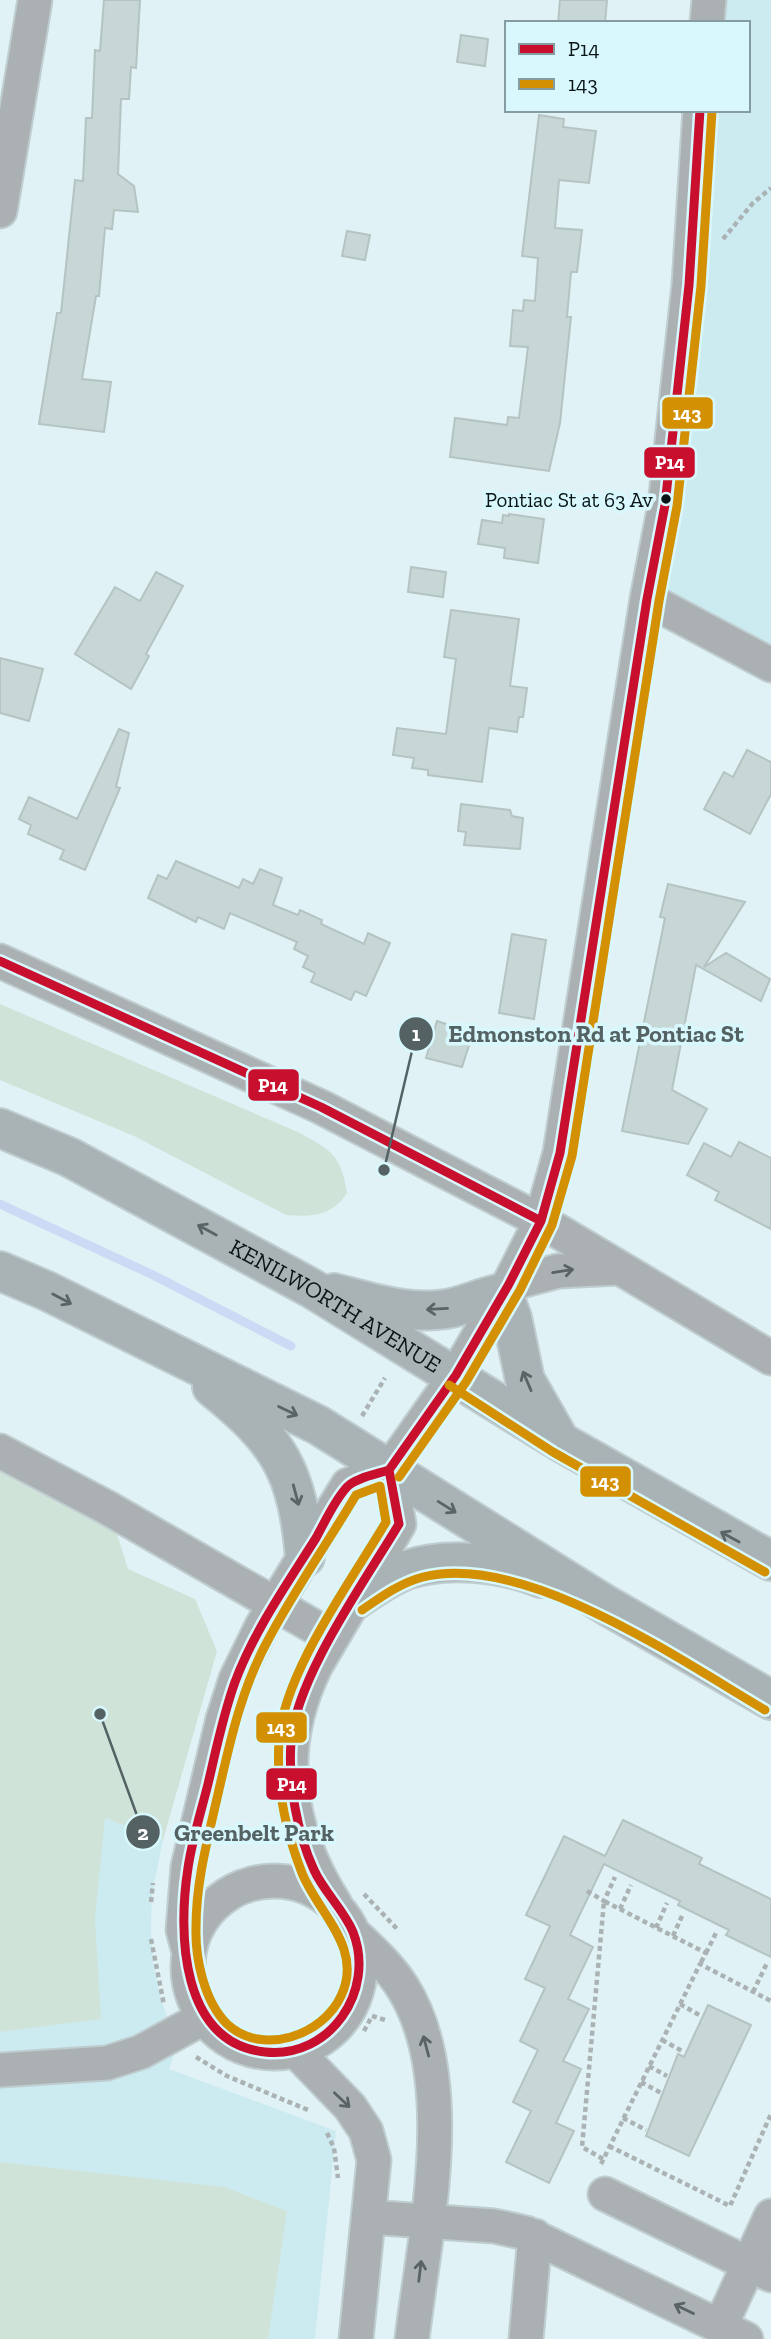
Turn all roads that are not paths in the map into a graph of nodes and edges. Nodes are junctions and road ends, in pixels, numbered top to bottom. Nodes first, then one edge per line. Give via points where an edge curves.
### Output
1 (35, 0) edge
2 (709, 0) edge
3 (707, 21) edge
4 (700, 112) edge
5 (0, 211) edge
6 (647, 599) junction
7 (771, 666) edge
8 (0, 961) edge
9 (0, 1128) edge
10 (541, 1221) junction
11 (618, 1268) junction
12 (0, 1272) edge
13 (311, 1288) junction
14 (506, 1288) junction
15 (172, 1355) junction
16 (771, 1358) edge
17 (456, 1375) junction
18 (559, 1441) junction
19 (0, 1451) edge
20 (389, 1470) junction
21 (305, 1557) junction
22 (771, 1561) edge
23 (355, 1601) junction
24 (275, 1603) junction
25 (606, 1605) junction
26 (332, 1637) junction
27 (771, 1700) edge
28 (352, 1913) junction
29 (189, 1952) junction
30 (190, 2025) junction
31 (295, 2050) junction
32 (0, 2070) edge
33 (601, 2182) road end
34 (771, 2216) edge
35 (369, 2217) junction
36 (426, 2221) junction
37 (535, 2236) junction
38 (760, 2269) edge
39 (733, 2333) edge
40 (356, 2339) edge
41 (412, 2339) edge
42 (526, 2339) edge

1 - 5 street
2 - 3 street
4 - 6 street via 675,430
6 - 7 street
6 - 10 street via 560,1153
8 - 10 street via 321,1107
13 -> 9 main road, KENILWORTH AVENUE via 69,1157
10 - 11 street
10 - 14 street
14 -> 11 street via 558,1271
11 - 16 street
12 -> 15 main road
14 -> 13 main road via 445,1309 412,1309
13 - 17 main road, KENILWORTH AVENUE
14 - 17 street
18 -> 14 main road via 525,1380
15 -> 20 main road via 318,1425
15 -> 21 main road via 229,1401 280,1455 303,1518
17 - 18 main road, KENILWORTH AVENUE
17 - 20 street
22 -> 18 main road, KENILWORTH AVENUE
19 - 24 street
20 - 21 street via 348,1485
20 - 23 street via 399,1524
20 -> 25 main road
21 - 24 street
23 - 25 main road via 403,1571 447,1563 521,1570
23 - 26 street
24 - 26 street
24 - 29 street via 236,1679 220,1731 188,1867 183,1930
25 - 27 main road
26 - 28 street via 305,1687 296,1716 290,1772 298,1825 314,1870
28 - 29 street via 307,1887 274,1880 254,1883 227,1894 208,1912
28 - 31 street via 360,1975 353,2000 327,2035
36 -> 28 street via 436,2102 426,2044 405,1990
29 - 30 street via 195,1999
30 - 31 street via 218,2032 248,2049
30 - 32 street via 141,2052 107,2063
31 -> 35 street via 366,2131 374,2160
33 - 38 street
34 - 38 street
35 - 36 street
35 - 40 street
36 - 37 street
41 -> 36 street
39 -> 37 street
37 - 42 street
38 - 39 street

